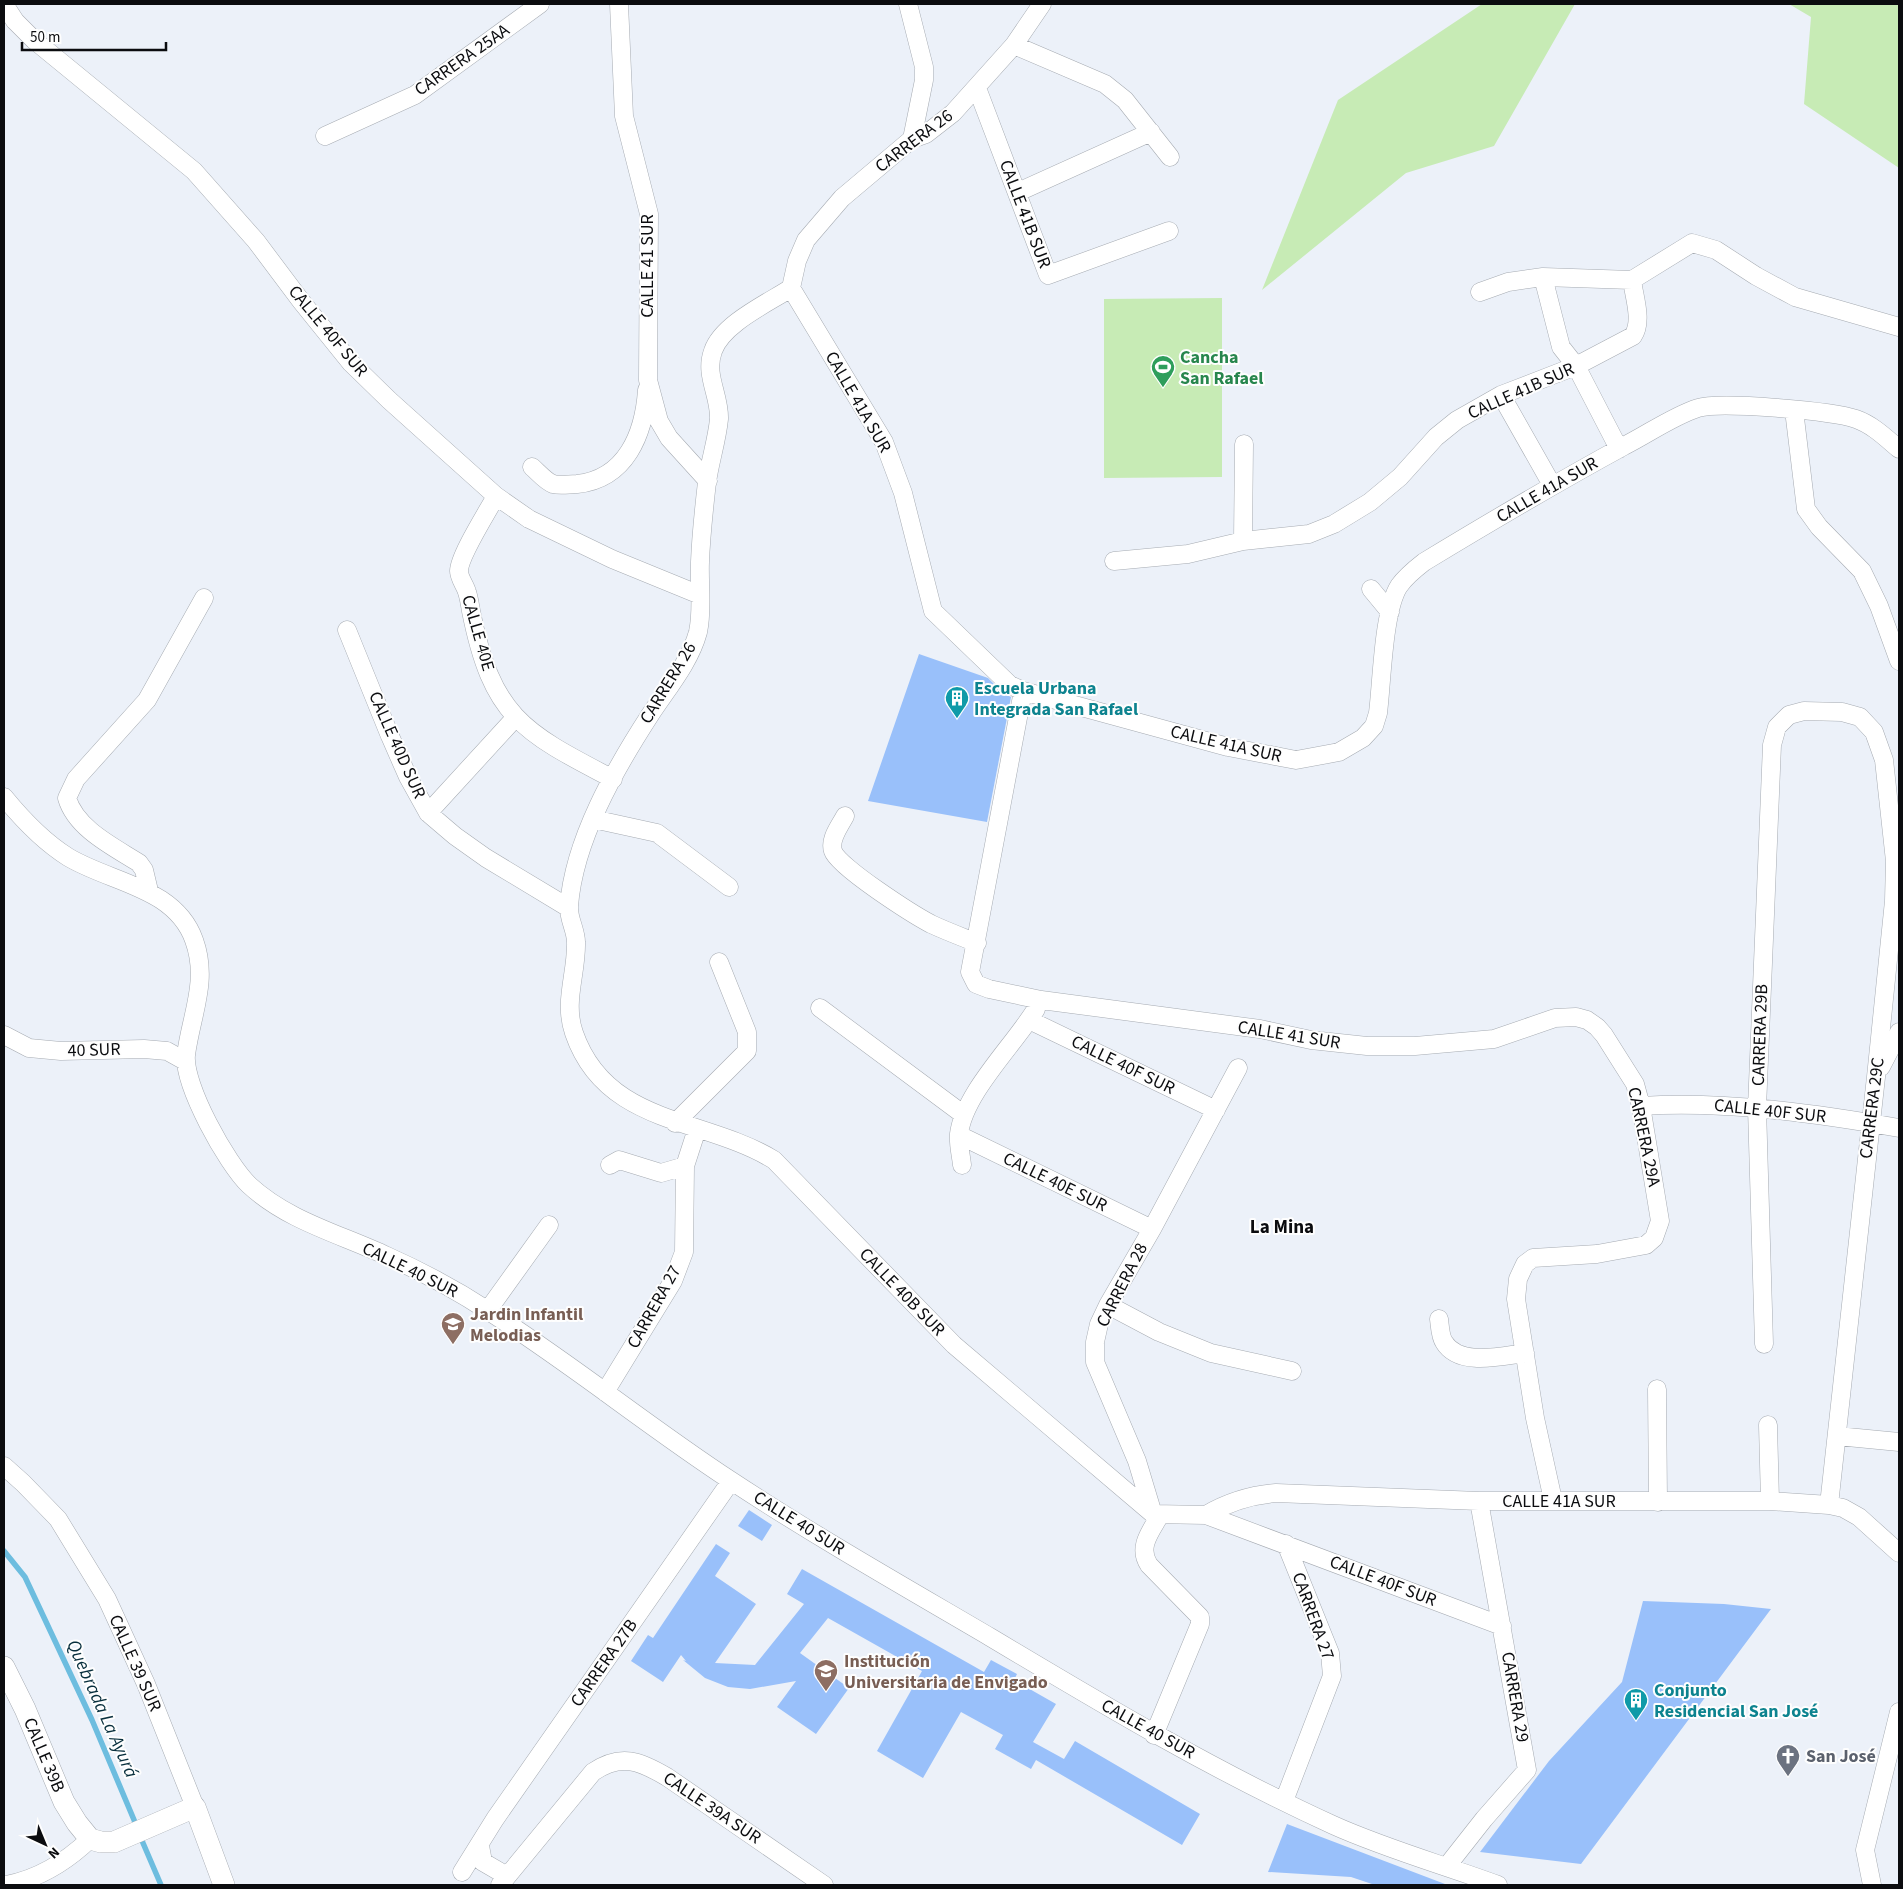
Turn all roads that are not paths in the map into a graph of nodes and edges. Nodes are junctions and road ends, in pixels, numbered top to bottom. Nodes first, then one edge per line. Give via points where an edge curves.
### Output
1 (4, 4) edge
2 (540, 4) edge
3 (619, 4) edge
4 (908, 4) edge
5 (1042, 4) edge
6 (1014, 45) junction
7 (977, 88) junction
8 (1151, 132) junction
9 (325, 136) dead end
10 (912, 139) junction
11 (1170, 157) dead end
12 (1018, 192) junction
13 (1169, 232) dead end
14 (1543, 277) junction
15 (1632, 280) junction
16 (791, 288) junction
17 (1480, 292) dead end
18 (1899, 327) edge
19 (1576, 366) junction
20 (648, 380) junction
21 (1501, 395) junction
22 (1794, 410) junction
23 (1244, 444) dead end
24 (1619, 449) junction
25 (1899, 449) edge
26 (532, 467) dead end
27 (708, 482) junction
28 (1552, 486) junction
29 (496, 496) junction
30 (1243, 541) junction
31 (1114, 561) dead end
32 (1372, 589) dead end
33 (700, 595) junction
34 (204, 598) dead end
35 (1390, 612) junction
36 (347, 630) dead end
37 (1899, 661) edge
38 (1023, 691) junction
39 (515, 718) junction
40 (1777, 727) joint
41 (613, 779) junction
42 (4, 797) edge
43 (428, 813) junction
44 (845, 816) dead end
45 (593, 819) junction
46 (729, 887) dead end
47 (149, 891) junction
48 (569, 908) junction
49 (977, 944) junction
50 (718, 962) dead end
51 (1041, 1000) junction
52 (820, 1008) dead end
53 (1029, 1020) junction
54 (1587, 1020) joint
55 (1899, 1032) edge
56 (4, 1035) edge
57 (185, 1061) junction
58 (1238, 1068) dead end
59 (594, 1069) joint
60 (1876, 1077) junction
61 (1641, 1106) junction
62 (1757, 1108) junction
63 (1216, 1110) junction
64 (964, 1115) junction
65 (675, 1123) junction
66 (1870, 1123) junction
67 (1899, 1128) edge
68 (697, 1129) junction
69 (959, 1135) junction
70 (610, 1165) dead end
71 (962, 1165) dead end
72 (685, 1166) junction
73 (549, 1225) dead end
74 (1152, 1229) junction
75 (1108, 1305) junction
76 (488, 1310) junction
77 (1438, 1319) dead end
78 (1764, 1344) dead end
79 (1525, 1353) junction
80 (1292, 1371) dead end
81 (1656, 1389) dead end
82 (605, 1392) junction
83 (1768, 1425) dead end
84 (1838, 1436) junction
85 (1899, 1442) edge
86 (4, 1466) edge
87 (731, 1481) junction
88 (1554, 1500) junction
89 (1479, 1501) junction
90 (1770, 1501) junction
91 (1658, 1502) junction
92 (1829, 1505) junction
93 (1157, 1514) junction
94 (1206, 1515) junction
95 (1286, 1544) junction
96 (1899, 1553) edge
97 (1502, 1626) junction
98 (4, 1667) edge
99 (1899, 1712) edge
100 (1154, 1735) junction
101 (1284, 1801) junction
102 (196, 1807) junction
103 (90, 1839) junction
104 (480, 1846) junction
105 (1447, 1866) junction
106 (462, 1872) dead end
107 (504, 1881) edge
108 (6, 1885) edge
109 (224, 1885) edge
110 (824, 1885) edge
111 (1498, 1885) edge
112 (1872, 1885) edge

1 - 29 street, CALLE 40F SUR via 15,22 34,40 194,171 256,241 351,363
2 - 9 street, CARRERA 25AA via 415,95
3 - 20 street, CALLE 41 SUR via 624,116 649,214
4 - 10 street via 924,67
5 - 6 street, CARRERA 26
6 - 7 street, CARRERA 26
6 - 8 street via 1105,84 1125,100
7 - 10 street, CARRERA 26 via 939,125
7 - 12 street, CALLE 41B SUR
8 - 11 street
8 - 12 street
10 - 16 street, CARRERA 26 via 842,198 806,240
12 - 13 street, CALLE 41B SUR via 1048,276
14 - 15 street
14 - 17 street via 1508,282
14 - 19 street via 1561,347
15 - 18 street via 1692,243 1716,250 1795,297
15 - 19 street, CALLE 41B SUR via 1637,331
16 - 27 street, CARRERA 26 via 735,324 713,349 709,370 719,416
16 - 38 street, CALLE 41A SUR via 884,442 903,493 933,611 1010,685
19 - 21 street, CALLE 41B SUR
19 - 24 street
20 - 26 street via 640,428 628,454 610,473 583,483 561,485 547,480
20 - 27 street, CALLE 41 SUR via 659,421 680,453
21 - 28 street
21 - 30 street, CALLE 41B SUR via 1457,420 1436,437 1400,477 1370,502 1334,524 1309,534
22 - 24 street, CALLE 41A SUR via 1712,405 1698,408
22 - 25 street, CALLE 41A SUR via 1855,418
22 - 37 street via 1806,508 1819,528 1862,571
23 - 30 street
24 - 28 street, CALLE 41A SUR
27 - 33 street, CARRERA 26
28 - 35 street, CALLE 41A SUR via 1408,574 1398,588
29 - 33 street, CALLE 40F SUR via 529,518 612,560
29 - 39 street, CALLE 40E via 459,571 481,654 491,680
30 - 31 street, CALLE 41B SUR via 1188,554
32 - 35 street
33 - 41 street, CARRERA 26 via 698,629 689,654 625,754
34 - 47 street via 147,700 76,779 67,798 69,807 82,822 139,863
35 - 38 street, CALLE 41A SUR via 1374,726 1363,738 1339,752 1296,760 1228,748
36 - 43 street, CALLE 40D SUR via 394,744
38 - 49 street
39 - 41 street, CALLE 40E via 535,736
39 - 43 street
40 - 60 street, CARRERA 29C via 1789,715 1804,712 1842,712 1860,717 1874,732 1884,760 1895,861 1894,901
40 - 62 street, CARRERA 29B via 1772,745
41 - 45 street, CARRERA 26
42 - 47 street via 45,840 69,858
43 - 48 street, CALLE 40D SUR via 486,858
44 - 49 street via 832,844 839,861 930,924
45 - 46 street via 657,833
45 - 48 street, CARRERA 26 via 578,865
47 - 57 street via 185,921 194,937 200,963 201,991
48 - 59 street, CARRERA 26 via 576,942 570,1019 574,1034
49 - 51 street, CALLE 41 SUR via 970,972 976,984
50 - 65 street via 747,1032 746,1050
51 - 53 street
51 - 54 street, CALLE 41 SUR via 1367,1046 1415,1046 1494,1039 1555,1018
52 - 64 street
53 - 63 street, CALLE 40F SUR
53 - 64 street via 988,1074
54 - 61 street, CARRERA 29A via 1597,1027 1622,1061 1635,1084
55 - 60 street
56 - 57 street, 40 SUR via 29,1048 61,1051 144,1049 167,1051
57 - 76 street, CALLE 40 SUR via 194,1092 219,1144 244,1181 273,1205 389,1257
58 - 63 street, CARRERA 28
59 - 65 street, CALLE 40B SUR via 623,1097
60 - 66 street, CARRERA 29C
61 - 62 street, CALLE 40F SUR via 1696,1104
61 - 79 street, CARRERA 29A via 1660,1221 1654,1238 1646,1245 1597,1254 1533,1258 1524,1264 1518,1279 1516,1299
62 - 66 street, CALLE 40F SUR
62 - 78 street, CARRERA 29B
63 - 74 street, CARRERA 28
64 - 69 street
65 - 68 street, CALLE 40B SUR
66 - 67 street, CALLE 40F SUR
66 - 84 street, CARRERA 29C
68 - 72 street, CARRERA 27
68 - 93 street, CALLE 40B SUR via 755,1149 774,1160 954,1345
69 - 71 street
69 - 74 street, CALLE 40E SUR
70 - 72 street via 619,1160 661,1173
72 - 82 street, CARRERA 27 via 684,1252 673,1280
73 - 76 street
74 - 75 street, CARRERA 28
75 - 80 street via 1210,1353
75 - 93 street, CARRERA 28 via 1099,1324 1095,1362
76 - 82 street, CALLE 40 SUR
77 - 79 street via 1442,1340 1463,1358
79 - 88 street via 1535,1418
81 - 91 street
82 - 87 street, CALLE 40 SUR
83 - 90 street
84 - 85 street
84 - 92 street, CARRERA 29C
86 - 102 street, CALLE 39 SUR via 58,1519 107,1599
87 - 100 street, CALLE 40 SUR
87 - 104 street, CARRERA 27B
88 - 89 street, CALLE 41A SUR
88 - 91 street, CALLE 41A SUR
89 - 94 street, CALLE 41A SUR via 1269,1494 1233,1502
89 - 97 street, CARRERA 29
90 - 91 street, CALLE 41A SUR
90 - 92 street, CALLE 41A SUR
92 - 96 street, CALLE 41A SUR via 1859,1517
93 - 94 street
93 - 100 street via 1143,1549 1144,1557 1200,1616 1200,1624
94 - 95 street, CALLE 40F SUR
95 - 97 street, CALLE 40F SUR
95 - 101 street, CARRERA 27 via 1330,1653 1332,1676
97 - 105 street, CARRERA 29 via 1528,1770
98 - 103 street, CALLE 39B via 64,1802
99 - 112 street via 1865,1850
100 - 101 street, CALLE 40 SUR
101 - 105 street, CALLE 40 SUR via 1337,1827
102 - 103 street via 114,1842
102 - 109 street, CALLE 39 SUR
103 - 108 street via 50,1869
104 - 106 street, CARRERA 27B
104 - 107 street via 483,1862
105 - 111 street, CALLE 40 SUR
107 - 110 street, CALLE 39A SUR via 593,1772 608,1762 628,1761 646,1765 702,1799

